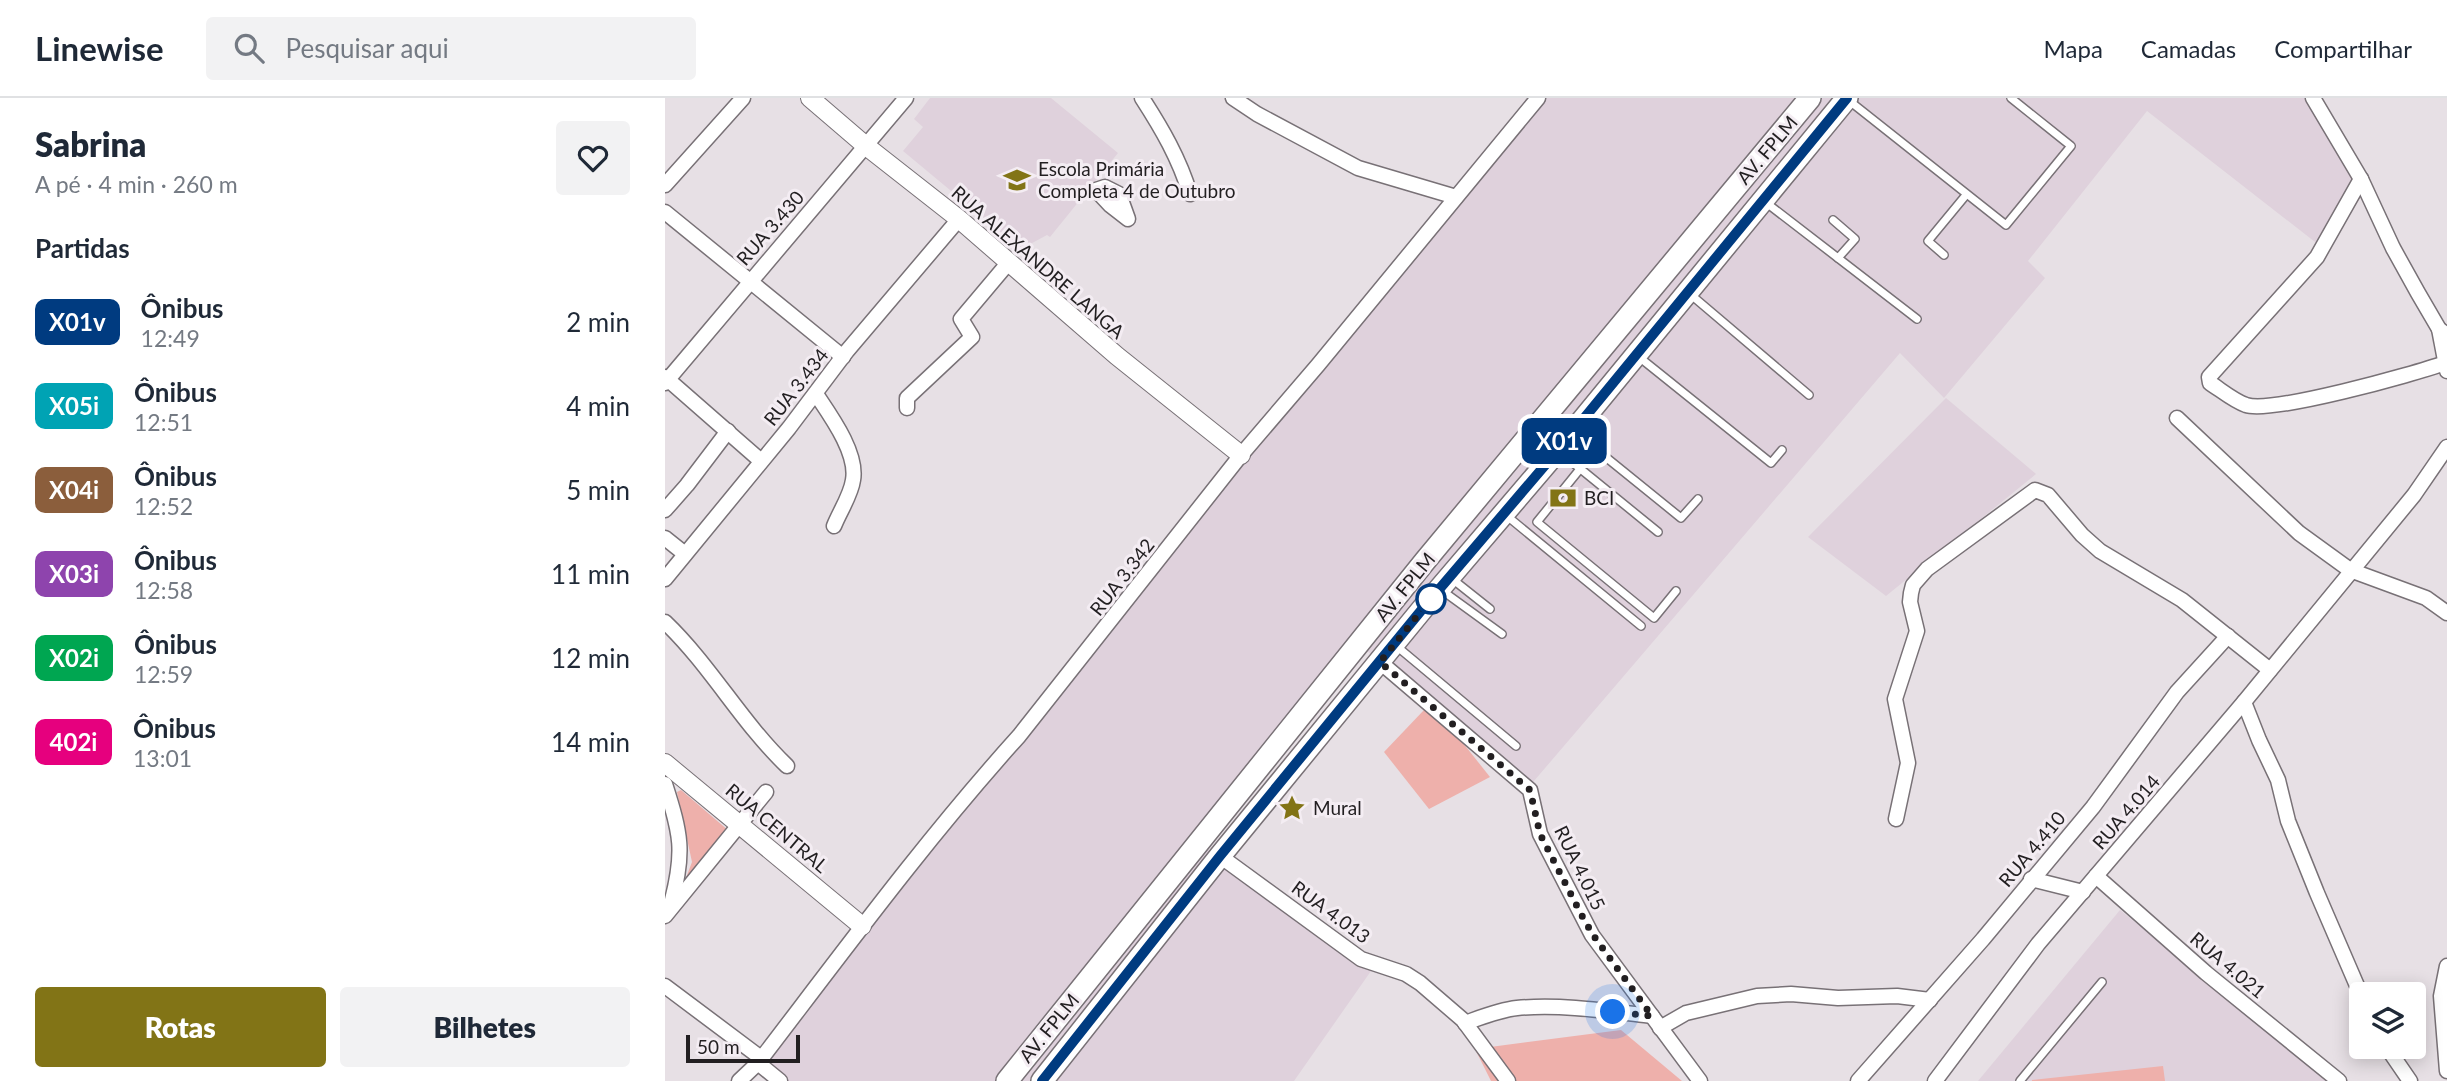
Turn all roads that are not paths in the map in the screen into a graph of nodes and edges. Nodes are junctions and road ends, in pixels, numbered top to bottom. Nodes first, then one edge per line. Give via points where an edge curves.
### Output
1 (743, 98) edge
2 (810, 98) edge
3 (907, 98) edge
4 (1142, 98) edge
5 (1233, 98) edge
6 (1538, 98) edge
7 (1810, 98) edge
8 (1847, 98) edge
9 (2011, 98) edge
10 (2313, 98) edge
11 (866, 146) junction
12 (2361, 179) junction
13 (665, 185) edge
14 (1190, 194) dead end
15 (1966, 195) junction
16 (1456, 197) junction
17 (1763, 200) junction
18 (665, 212) edge
19 (959, 219) junction
20 (1833, 220) dead end
21 (1944, 255) dead end
22 (1838, 258) junction
23 (1009, 262) junction
24 (750, 280) junction
25 (1687, 291) junction
26 (1917, 319) dead end
27 (2443, 332) edge
28 (1635, 355) junction
29 (843, 356) junction
30 (2446, 367) edge
31 (666, 380) edge
32 (1566, 392) junction
33 (816, 394) junction
34 (1809, 394) dead end
35 (907, 408) dead end
36 (1590, 410) junction
37 (2177, 418) dead end
38 (1573, 430) junction
39 (728, 431) junction
40 (2447, 447) edge
41 (1558, 450) junction
42 (1782, 450) dead end
43 (1241, 455) junction
44 (761, 461) junction
45 (1580, 469) junction
46 (1698, 499) dead end
47 (665, 510) edge
48 (1504, 513) junction
49 (834, 526) dead end
50 (1658, 531) dead end
51 (665, 538) edge
52 (685, 554) junction
53 (2350, 570) junction
54 (665, 579) edge
55 (1445, 583) junction
56 (1676, 591) dead end
57 (1490, 609) dead end
58 (2447, 612) edge
59 (665, 622) edge
60 (1641, 626) dead end
61 (1502, 634) dead end
62 (2228, 636) junction
63 (1394, 644) junction
64 (1380, 662) junction
65 (2270, 670) junction
66 (2244, 702) junction
67 (1515, 746) dead end
68 (665, 763) edge
69 (787, 766) dead end
70 (665, 784) edge
71 (766, 792) dead end
72 (1896, 820) dead end
73 (741, 824) junction
74 (1220, 856) junction
75 (2096, 876) junction
76 (2031, 879) junction
77 (2083, 892) junction
78 (667, 913) edge
79 (862, 926) junction
80 (2447, 966) edge
81 (2102, 982) dead end
82 (2355, 982) edge
83 (665, 986) edge
84 (1930, 1000) junction
85 (1656, 1022) junction
86 (1465, 1023) junction
87 (2395, 1059) edge
88 (760, 1061) junction
89 (2447, 1071) edge
90 (739, 1081) edge
91 (780, 1081) edge
92 (1007, 1081) edge
93 (1042, 1081) edge
94 (1509, 1081) edge
95 (1700, 1081) edge
96 (1858, 1081) edge
97 (1935, 1081) edge
98 (2020, 1081) edge
99 (2339, 1081) edge
100 (2410, 1081) edge

1 - 13 street
2 - 11 street, RUA ALEXANDRE LANGA
3 - 11 street, RUA 3.430
4 - 14 street via 1176,153
5 - 16 street via 1358,167
6 - 16 street, RUA 3.342
7 - 32 main road, AV. FPLM
8 - 15 lane
8 - 17 main road, AV. FPLM
9 - 15 lane via 2071,146 2005,225
10 - 12 street
11 - 19 street, RUA ALEXANDRE LANGA
11 - 24 street, RUA 3.430
12 - 27 street via 2393,248
12 - 30 street via 2317,257 2209,377 2210,383 2247,405 2277,405
15 - 21 lane via 1928,241
16 - 43 street, RUA 3.342
17 - 22 lane
17 - 25 main road, AV. FPLM
18 - 24 street
19 - 23 street, RUA ALEXANDRE LANGA
19 - 29 street, RUA 3.434
20 - 22 lane via 1855,239
22 - 26 lane
23 - 35 street via 961,319 972,337 919,384 907,398
23 - 43 street, RUA ALEXANDRE LANGA
24 - 29 street
24 - 31 street, RUA 3.430
25 - 28 main road, AV. FPLM
25 - 34 lane
27 - 30 street
28 - 36 main road, AV. FPLM
28 - 42 lane via 1771,464
29 - 33 street, RUA 3.434
31 - 39 street
32 - 36 main road
32 - 92 main road, AV. FPLM
33 - 44 street, RUA 3.434
33 - 49 street via 842,436 853,468 851,486
36 - 38 main road, AV. FPLM
37 - 53 street via 2299,533
38 - 41 main road, AV. FPLM
38 - 46 lane via 1681,518
39 - 44 street
39 - 47 street
40 - 53 street, RUA 4.014 via 2414,495
41 - 45 lane
41 - 48 main road, AV. FPLM
43 - 79 street, RUA 3.342 via 1068,676
44 - 52 street, RUA 3.434
45 - 50 lane
45 - 56 lane via 1537,522 1654,618
48 - 55 main road, AV. FPLM
48 - 60 lane
51 - 52 street
52 - 54 street, RUA 3.434
53 - 58 street via 2425,598
53 - 65 street, RUA 4.014
55 - 57 lane
55 - 61 lane
55 - 63 main road, AV. FPLM
59 - 69 street via 718,682 754,733
62 - 65 street
62 - 72 street via 2182,600 2100,551 2048,495 2032,492 1927,569 1913,585 1910,602 1917,631 1895,699 1908,762
62 - 76 street, RUA 4.410 via 2177,692 2093,807
63 - 64 main road, AV. FPLM
63 - 67 lane
64 - 74 main road, AV. FPLM
64 - 85 street, RUA 4.015 via 1530,790 1540,834 1581,914
65 - 66 street, RUA 4.014
66 - 75 street, RUA 4.014
66 - 82 street
68 - 73 street, RUA CENTRAL
70 - 78 street via 679,827 680,853
71 - 73 street
73 - 78 street
73 - 79 street, RUA CENTRAL
74 - 86 street, RUA 4.013 via 1361,959 1420,983
74 - 93 main road, AV. FPLM
75 - 77 street, RUA 4.014
75 - 99 street, RUA 4.021
76 - 77 street
76 - 84 street, RUA 4.410
77 - 97 street, RUA 4.014
79 - 88 street, RUA 3.342
80 - 89 street via 2441,996
81 - 98 lane
83 - 88 street
84 - 85 street via 1791,993 1757,996
84 - 96 street, RUA 4.410
85 - 86 street via 1579,1010 1516,1008
85 - 95 street, RUA 4.015
86 - 94 street, RUA 4.013
87 - 100 street
88 - 90 street, RUA 3.342
88 - 91 street

